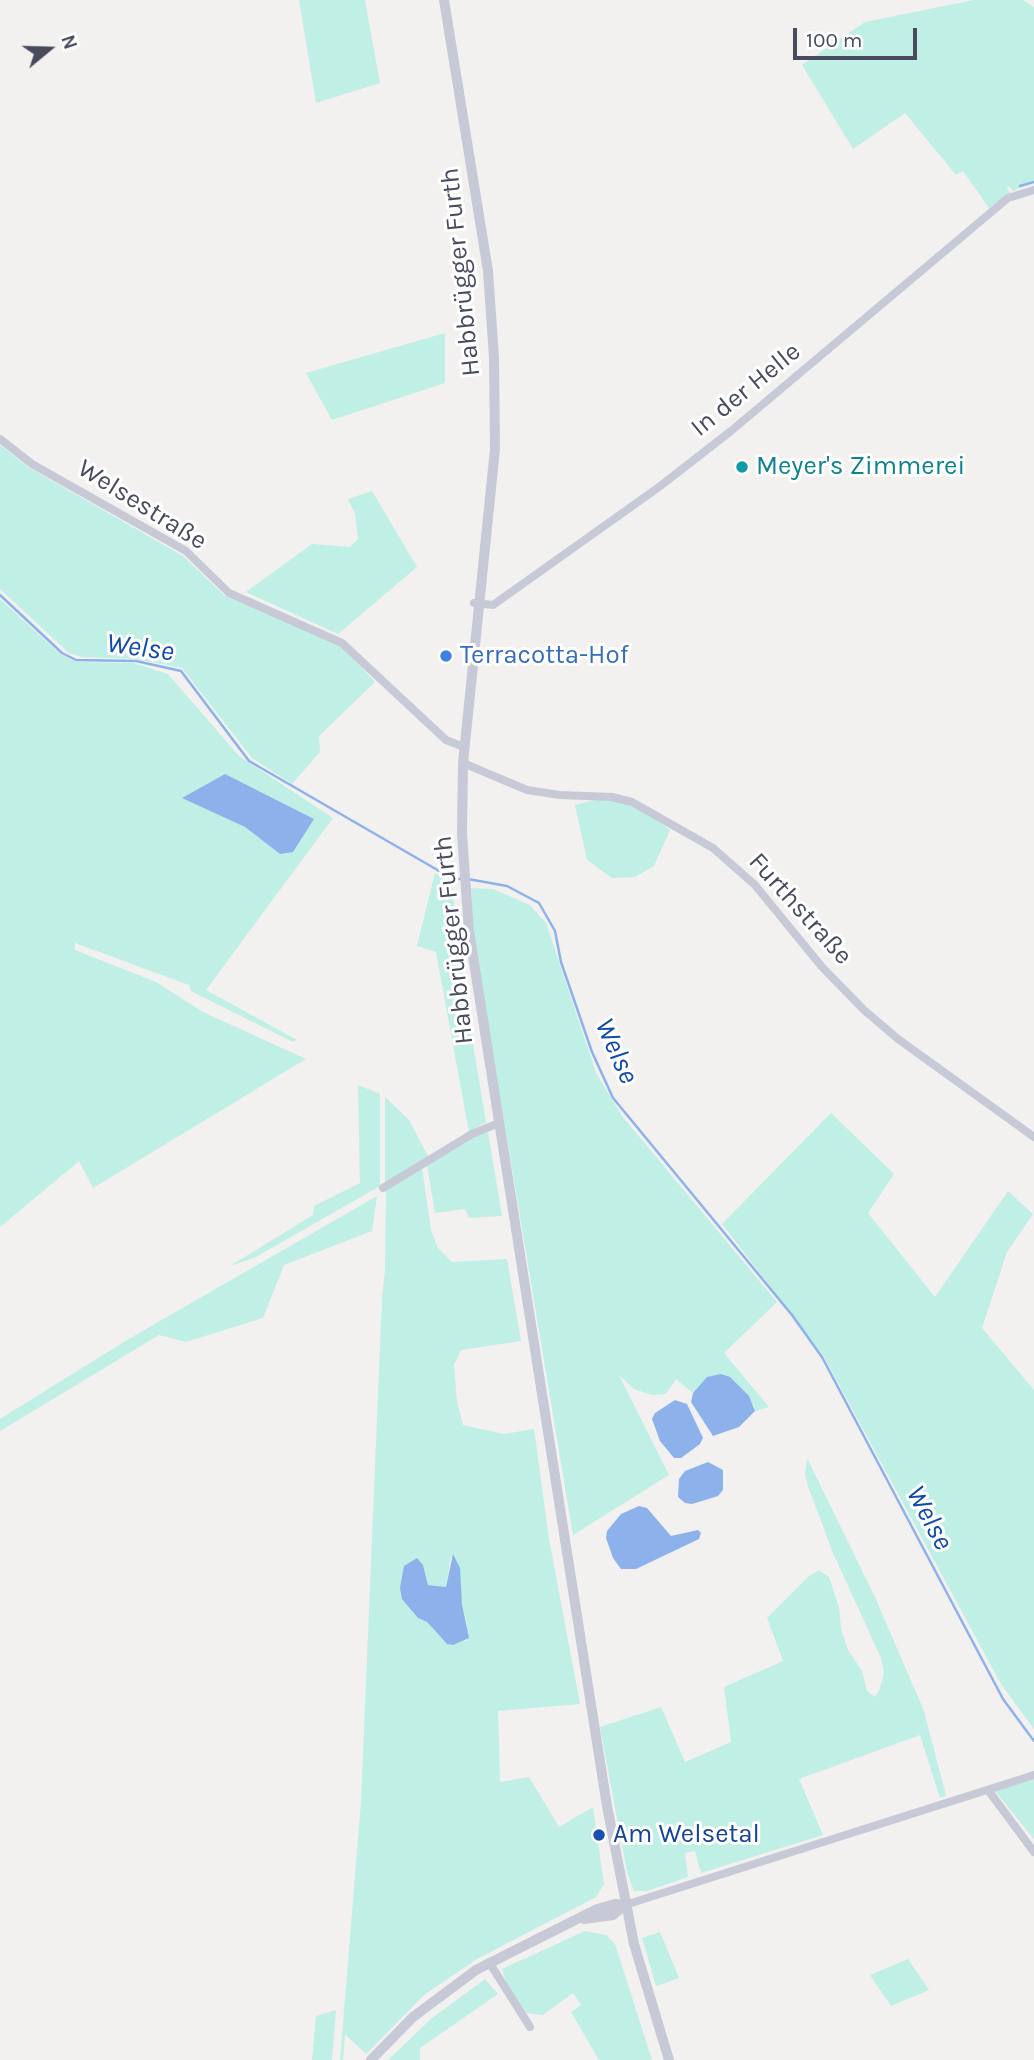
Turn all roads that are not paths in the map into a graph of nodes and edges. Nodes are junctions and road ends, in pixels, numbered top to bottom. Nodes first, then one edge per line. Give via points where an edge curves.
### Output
1 (444, 0) edge
2 (1034, 190) edge
3 (0, 439) edge
4 (477, 604) junction
5 (464, 747) junction
6 (463, 763) junction
7 (499, 1123) junction
8 (1034, 1137) edge
9 (383, 1188) dead end
10 (1034, 1775) edge
11 (988, 1790) junction
12 (1034, 1852) edge
13 (625, 1905) junction
14 (489, 1962) junction
15 (530, 2027) dead end
16 (371, 2060) edge
17 (669, 2060) edge

1 - 4 street, Habbrügger Furth via 488,271 494,358 495,449
2 - 4 street, In der Helle via 1008,198 659,487 493,605
3 - 5 street, Welsestraße via 32,464 186,551 229,593 342,643 446,740
4 - 5 street, Habbrügger Furth
5 - 6 street, Habbrügger Furth
6 - 7 street, Habbrügger Furth via 464,887
6 - 8 street, Furthstraße via 527,789 632,802 713,848 755,885 864,1010
7 - 9 street via 472,1134
7 - 13 street, Habbrügger Furth
10 - 11 street
11 - 12 street
11 - 13 street
13 - 14 street via 597,1909
13 - 17 street, Habbrügger Furth
14 - 15 street
14 - 16 street via 413,2018

